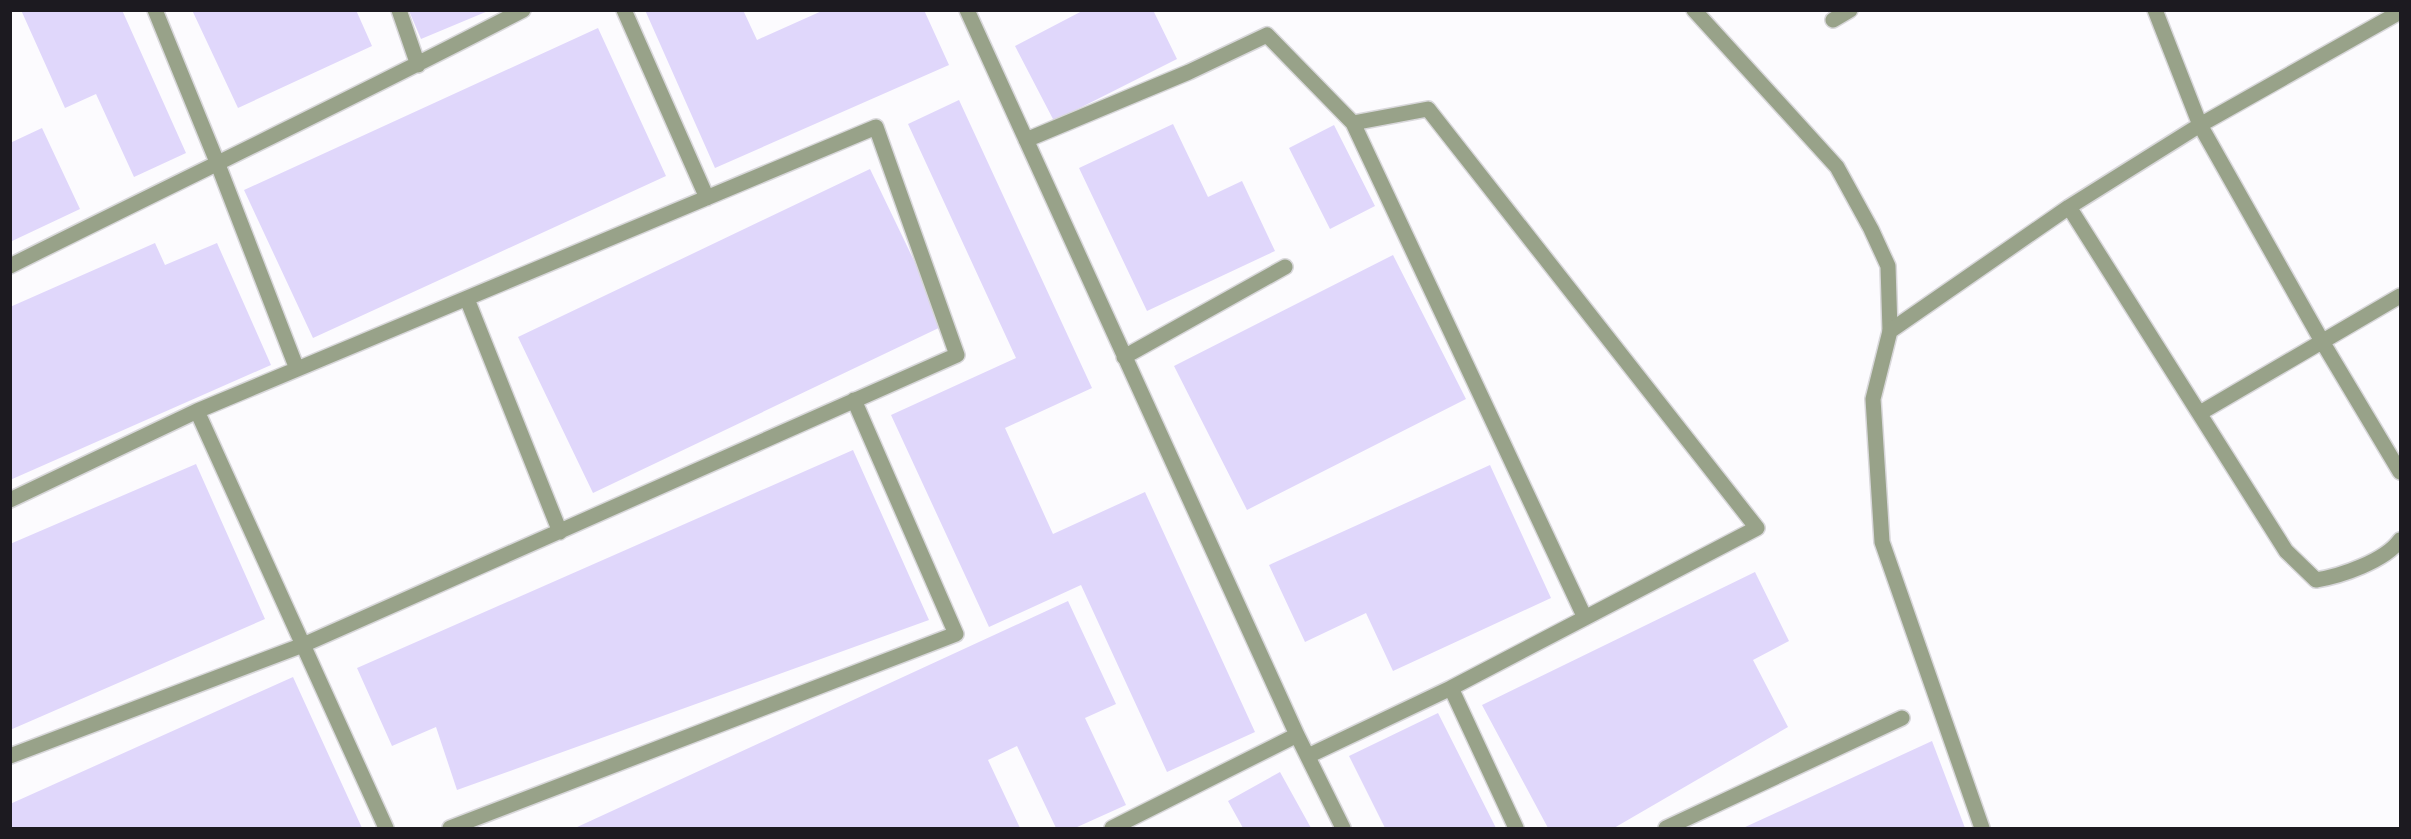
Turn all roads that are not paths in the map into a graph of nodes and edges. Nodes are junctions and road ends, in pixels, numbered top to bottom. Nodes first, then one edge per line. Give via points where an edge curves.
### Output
1 (154, 10) edge
2 (399, 10) edge
3 (523, 10) edge
4 (624, 10) edge
5 (967, 10) edge
6 (1695, 10) edge
7 (1850, 10) edge
8 (2155, 10) edge
9 (2400, 12) edge
10 (1833, 20) dead end
11 (418, 65) junction
12 (1353, 123) junction
13 (2200, 125) junction
14 (1026, 141) junction
15 (218, 162) junction
16 (707, 198) junction
17 (2069, 207) junction
18 (10, 266) edge
19 (1285, 267) dead end
20 (2400, 296) edge
21 (467, 299) junction
22 (1890, 331) junction
23 (2323, 343) junction
24 (1124, 357) junction
25 (297, 369) junction
26 (854, 400) junction
27 (198, 411) junction
28 (2200, 413) junction
29 (2400, 472) edge
30 (10, 500) edge
31 (560, 531) junction
32 (2400, 540) edge
33 (1585, 618) junction
34 (303, 645) junction
35 (1451, 688) junction
36 (1902, 718) dead end
37 (1297, 735) junction
38 (10, 756) edge
39 (1308, 756) junction
40 (386, 828) edge
41 (450, 828) edge
42 (1112, 828) edge
43 (1343, 828) edge
44 (1516, 828) edge
45 (1666, 828) edge
46 (1982, 828) edge

1 - 15 street
2 - 11 street
3 - 11 street
4 - 16 street
5 - 14 street
6 - 22 street via 1837,167 1888,266
7 - 10 street
8 - 13 street
9 - 13 street
11 - 15 street
12 - 14 street via 1268,35
12 - 33 street
12 - 33 street via 1428,109 1757,528
13 - 17 street
13 - 23 street
14 - 24 street
15 - 18 street
15 - 25 street
16 - 21 street
16 - 26 street via 876,127 957,355
17 - 22 street
17 - 28 street
19 - 24 street
20 - 23 street
21 - 25 street
21 - 31 street
22 - 46 street via 1873,399 1882,542
23 - 28 street
23 - 29 street
24 - 37 street
25 - 27 street
26 - 31 street
26 - 41 street via 956,634
27 - 30 street
27 - 34 street
28 - 32 street via 2286,551 2316,580 2337,576 2393,550
31 - 34 street
33 - 35 street
34 - 38 street
34 - 40 street
35 - 39 street
35 - 44 street
36 - 45 street
37 - 39 street
37 - 42 street
39 - 43 street

